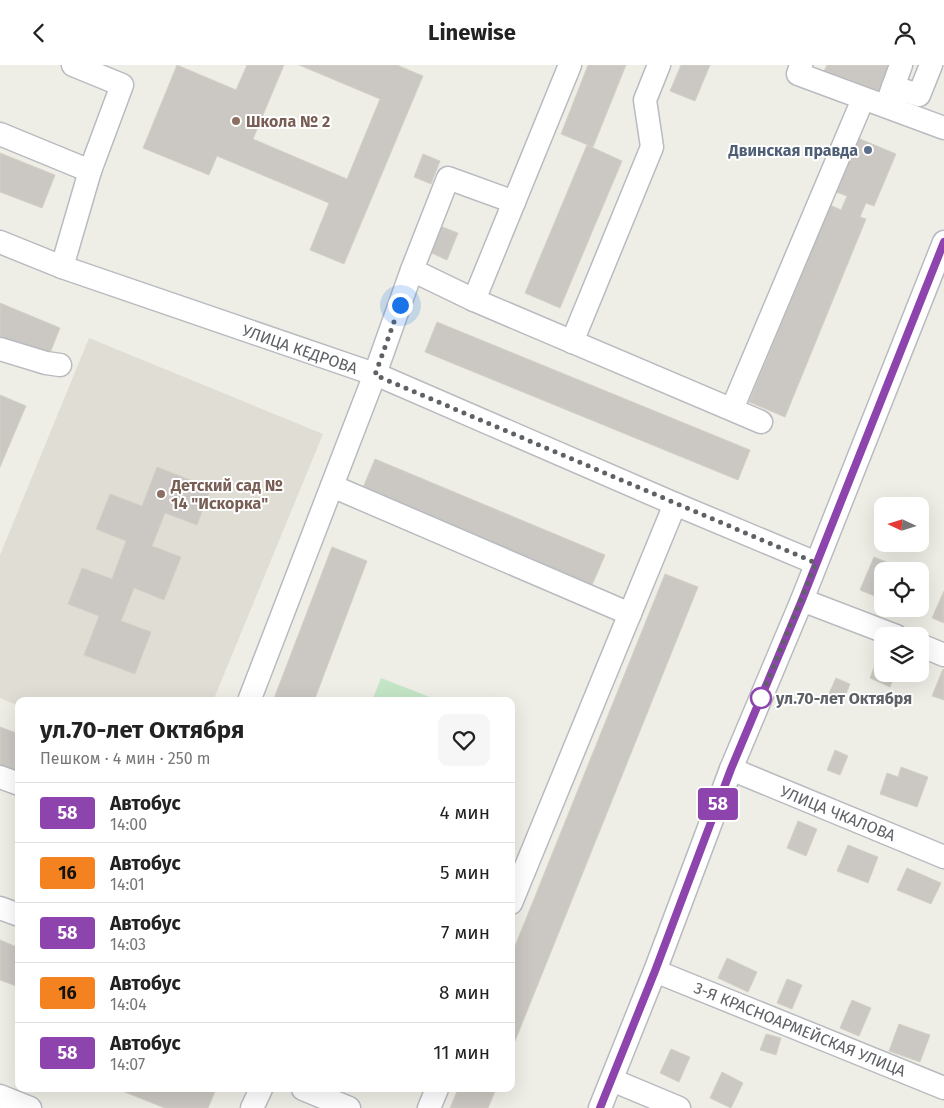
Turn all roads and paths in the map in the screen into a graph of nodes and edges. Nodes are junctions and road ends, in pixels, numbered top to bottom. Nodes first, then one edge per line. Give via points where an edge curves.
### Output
1 (73, 65) edge
2 (570, 65) edge
3 (659, 65) edge
4 (801, 65) edge
5 (901, 65) edge
6 (931, 65) edge
7 (890, 96) junction
8 (863, 99) junction
9 (944, 128) edge
10 (0, 134) edge
11 (90, 171) junction
12 (514, 202) junction
13 (0, 242) edge
14 (944, 242) edge
15 (62, 267) junction
16 (412, 270) junction
17 (474, 300) junction
18 (572, 341) junction
19 (1, 353) edge
20 (60, 365) dead end
21 (375, 375) junction
22 (732, 409) junction
23 (762, 422) dead end
24 (332, 486) junction
25 (675, 504) junction
26 (816, 563) junction
27 (802, 600) junction
28 (630, 614) junction
29 (874, 628) edge
30 (929, 649) edge
31 (944, 655) edge
32 (252, 697) edge
33 (731, 769) junction
34 (0, 777) edge
35 (15, 783) edge
36 (944, 857) edge
37 (515, 893) edge
38 (0, 908) edge
39 (15, 914) edge
40 (655, 971) junction
41 (612, 1080) junction
42 (944, 1088) edge
43 (260, 1092) edge
44 (310, 1092) edge
45 (436, 1092) edge
46 (0, 1096) edge
47 (30, 1108) edge
48 (252, 1108) edge
49 (349, 1108) edge
50 (429, 1108) edge
51 (600, 1108) edge
52 (679, 1108) edge

1 - 11 street via 122,85
2 - 12 street
3 - 18 street via 645,101 652,147
4 - 8 street via 798,74
5 - 7 street
6 - 7 street via 919,95
7 - 8 street
7 - 9 street
8 - 22 street
10 - 11 street
11 - 15 street
12 - 16 street via 448,179
12 - 17 street
13 - 15 street, УЛИЦА КЕДРОВА
14 - 26 street
15 - 21 street, УЛИЦА КЕДРОВА
16 - 17 street
16 - 21 street
17 - 18 street
18 - 22 street
19 - 20 street
21 - 24 street
21 - 25 street, УЛИЦА КЕДРОВА
22 - 23 street
24 - 28 street
24 - 32 street
25 - 26 street, УЛИЦА КЕДРОВА
25 - 28 street
26 - 27 street
27 - 29 street
27 - 33 street
28 - 37 street
30 - 31 street
33 - 36 street, УЛИЦА ЧКАЛОВА
33 - 40 street
34 - 35 street
38 - 39 street
40 - 41 street
40 - 42 street, 3-Я КРАСНОАРМЕЙСКАЯ УЛИЦА
41 - 51 street
41 - 52 street
43 - 48 street
44 - 49 street
45 - 50 street
46 - 47 street

